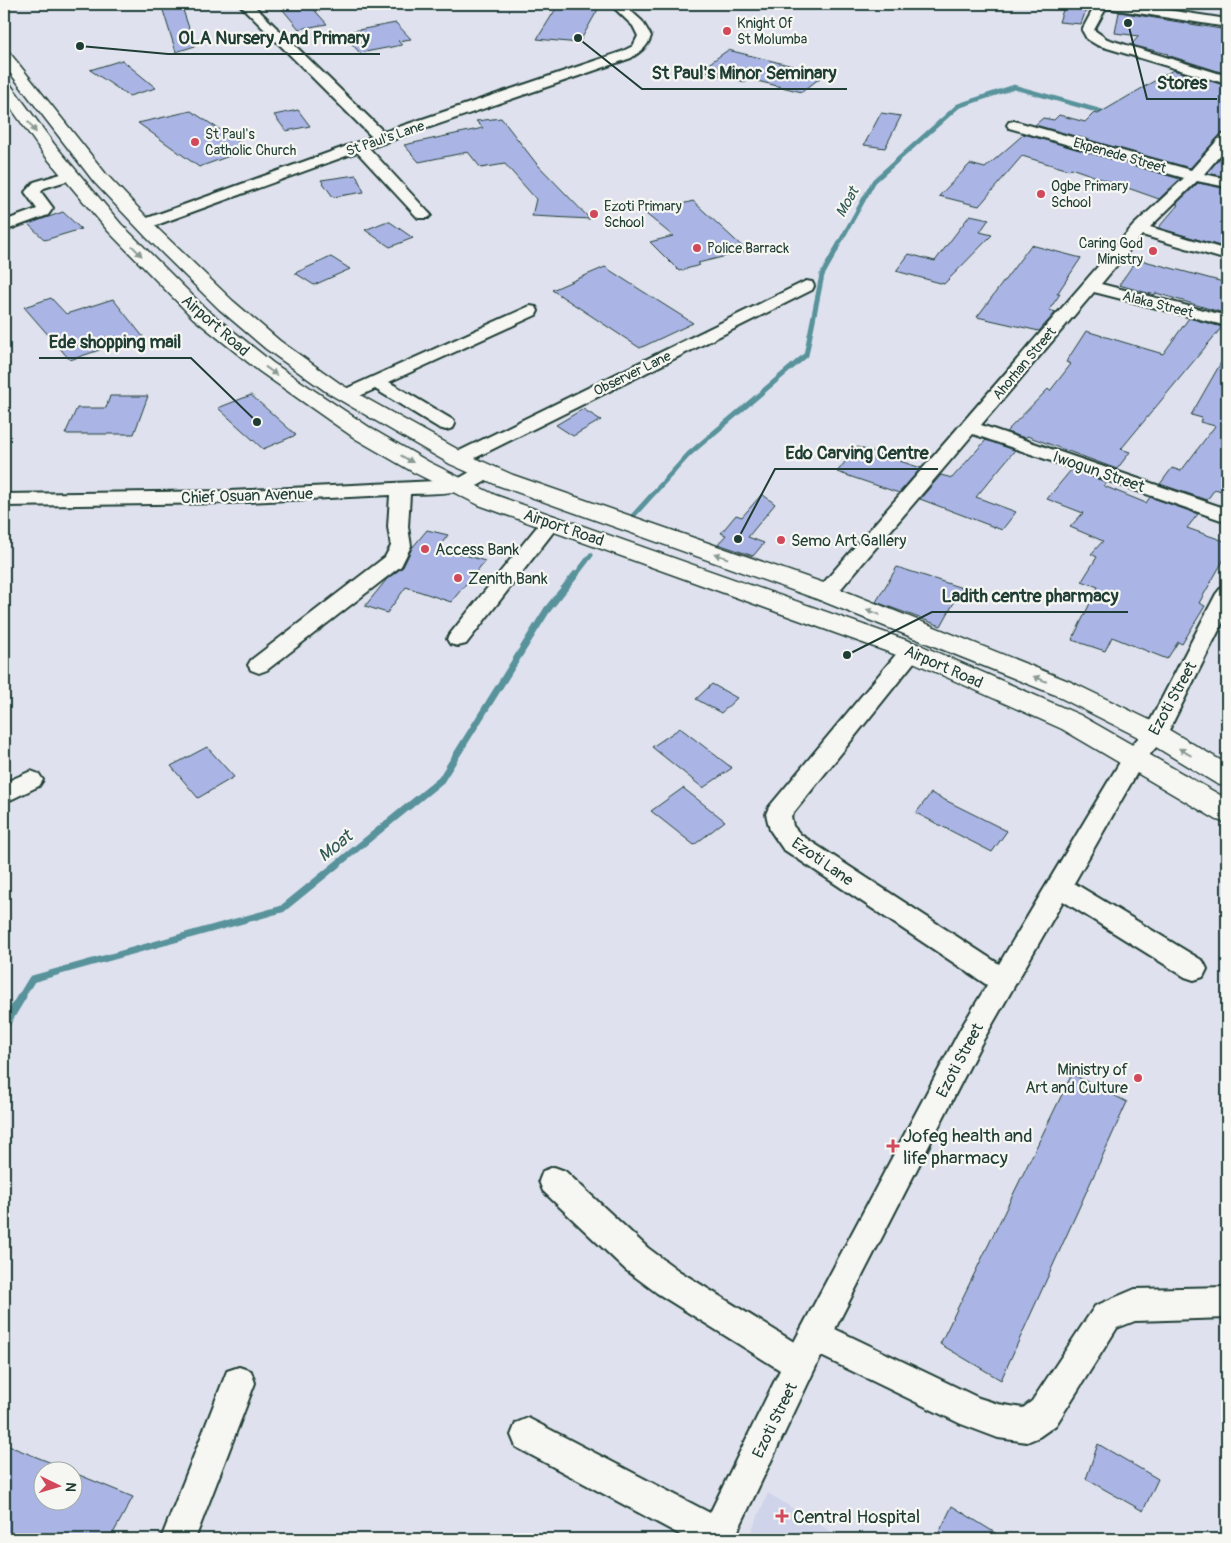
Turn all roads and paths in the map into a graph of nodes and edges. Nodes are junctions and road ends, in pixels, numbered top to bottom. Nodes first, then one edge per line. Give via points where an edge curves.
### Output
1 (245, 4) edge
2 (616, 4) edge
3 (1102, 4) edge
4 (1106, 4) edge
5 (1227, 23) edge
6 (4, 55) edge
7 (1227, 80) edge
8 (4, 87) edge
9 (1014, 125) dead end
10 (382, 138) junction
11 (1227, 138) edge
12 (360, 147) junction
13 (71, 176) junction
14 (1194, 176) junction
15 (1227, 183) edge
16 (423, 215) dead end
17 (145, 224) junction
18 (4, 226) edge
19 (1139, 229) junction
20 (1227, 255) edge
21 (806, 286) dead end
22 (1090, 286) junction
23 (530, 311) dead end
24 (1227, 322) edge
25 (376, 382) junction
26 (347, 395) junction
27 (446, 424) dead end
28 (970, 427) junction
29 (458, 459) junction
30 (486, 472) junction
31 (460, 486) junction
32 (400, 489) junction
33 (4, 500) edge
34 (1227, 516) edge
35 (551, 522) junction
36 (826, 593) junction
37 (1227, 594) edge
38 (458, 639) dead end
39 (911, 651) junction
40 (259, 665) dead end
41 (1155, 734) junction
42 (1134, 758) junction
43 (1227, 776) edge
44 (31, 780) dead end
45 (4, 794) edge
46 (1227, 812) edge
47 (1059, 886) junction
48 (1194, 969) dead end
49 (1004, 982) junction
50 (554, 1181) dead end
51 (1227, 1303) edge
52 (814, 1336) junction
53 (800, 1364) junction
54 (239, 1383) dead end
55 (528, 1435) dead end
56 (716, 1537) edge
57 (178, 1539) edge

1 - 10 street
2 - 10 street, St Paul's Lane via 643,29 645,43 638,50
3 - 7 street via 1088,30 1092,36 1102,42
4 - 5 street
6 - 17 main road, Airport Road via 100,178
8 -> 13 main road, Airport Road
9 - 14 street, Ekpenede Street
10 - 12 street, St Paul's Lane
11 - 14 street, Ahorhan Street
12 - 16 street
12 - 17 street, St Paul's Lane
13 - 18 street via 35,188 33,192 45,208 43,212
13 -> 31 main road, Airport Road via 115,228 200,314 266,367 364,434
14 - 15 street, Ekpenede Street
14 - 19 street, Ahorhan Street
17 - 26 main road, Airport Road via 226,305 273,345
19 - 20 street
19 - 22 street, Ahorhan Street
21 - 29 street, Observer Lane
22 - 24 street, Alaka Street
22 - 28 street, Ahorhan Street
23 - 25 street
25 - 26 street
25 - 27 street
26 - 29 main road, Airport Road
28 - 34 street, Iwogun Street
28 - 36 street, Ahorhan Street
29 - 30 main road, Airport Road
30 - 31 street, Chief Osuan Avenue
36 -> 30 main road, Airport Road
31 - 32 street, Chief Osuan Avenue
31 - 35 main road, Airport Road via 487,500
32 - 33 street, Chief Osuan Avenue via 229,497
32 - 40 street via 398,527 401,546 394,561
35 - 38 street
35 - 39 main road, Airport Road
41 -> 36 main road, Airport Road via 1062,688
37 - 41 street, Ezoti Street
39 - 42 main road, Airport Road via 1070,722
39 - 49 street, Ezoti Lane via 778,814 782,830 792,842
41 - 42 street, Ezoti Street
43 -> 41 main road, Airport Road
42 - 46 main road, Airport Road
42 - 47 street, Ezoti Street
44 - 45 street
47 - 48 street
47 - 49 street, Ezoti Street
49 - 52 street, Ezoti Street via 971,1036
50 - 53 street via 637,1259 668,1282
51 - 52 street via 1135,1305 1106,1316 1044,1413 1027,1425 998,1421 973,1412
52 - 53 street, Ezoti Street
53 - 56 street, Ezoti Street
54 - 57 street
55 - 56 street

